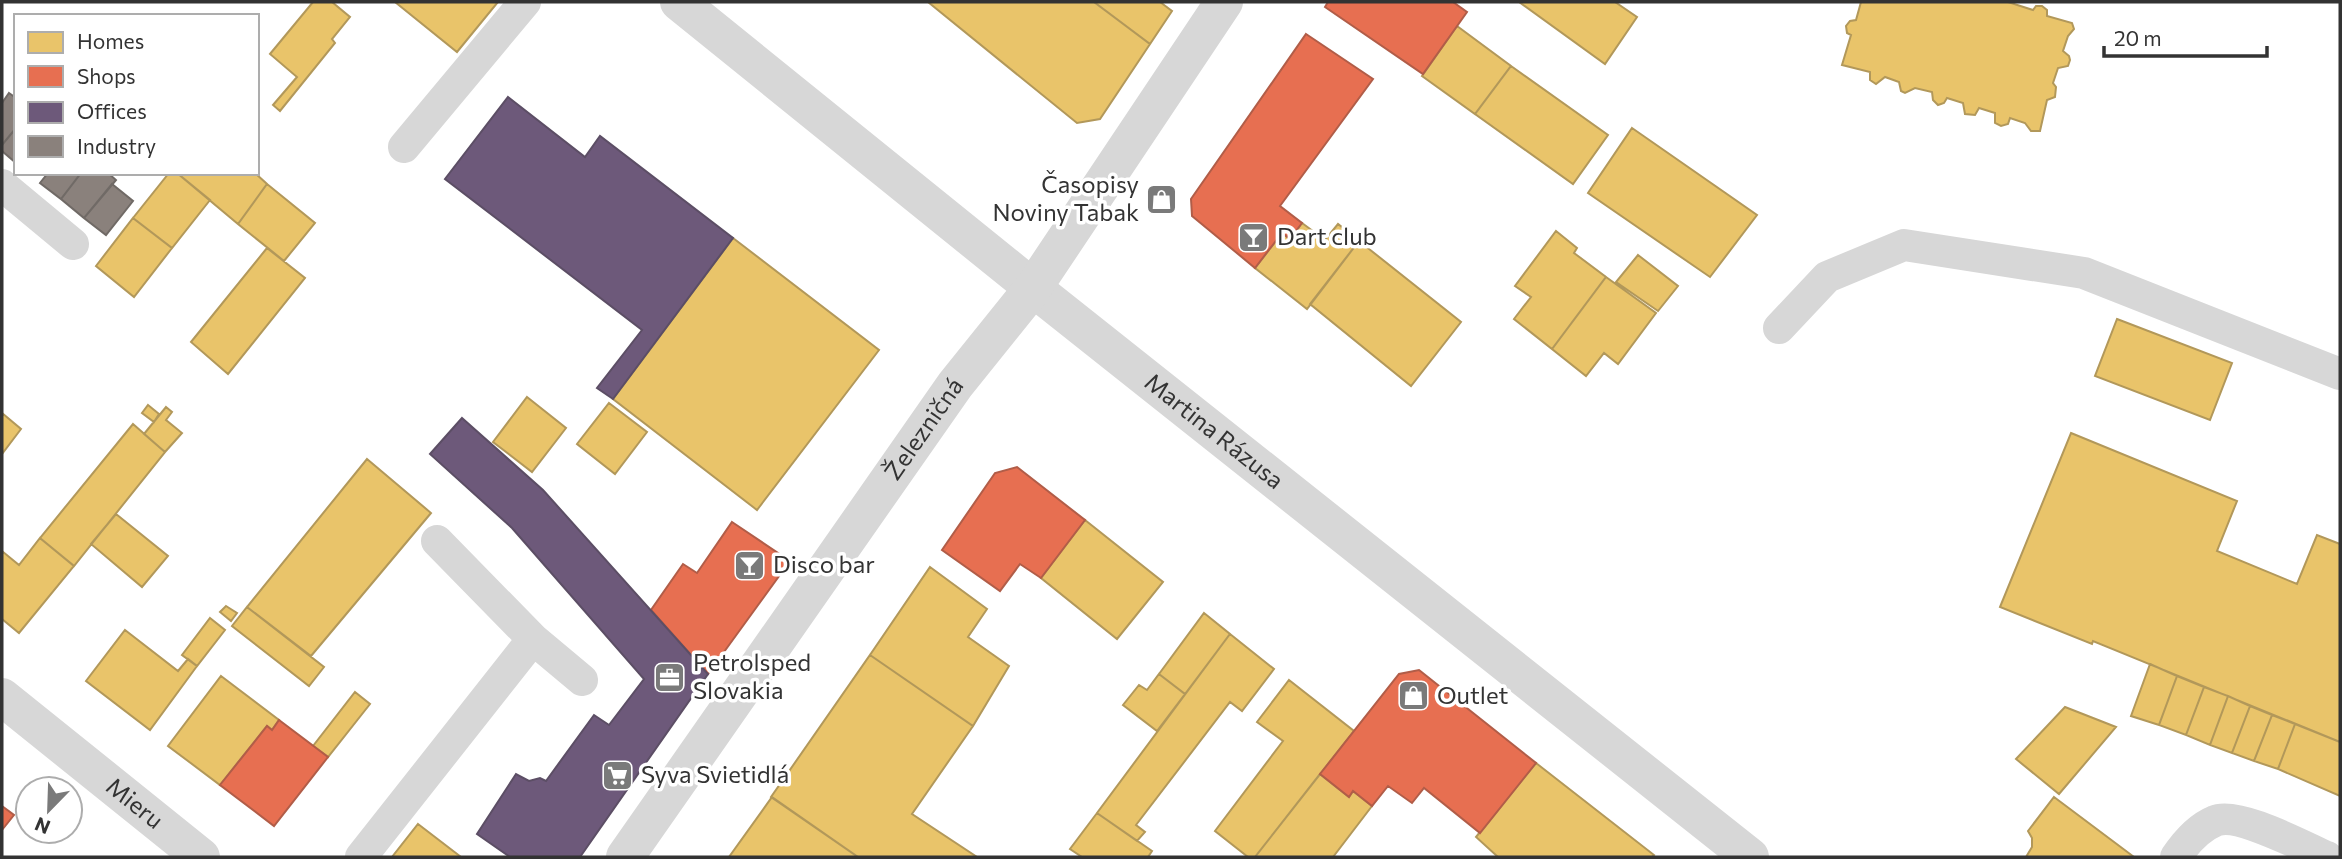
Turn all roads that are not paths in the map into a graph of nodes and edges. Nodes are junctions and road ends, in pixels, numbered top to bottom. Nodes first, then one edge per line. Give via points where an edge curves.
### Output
1 (526, 2) edge
2 (679, 2) edge
3 (1224, 2) edge
4 (404, 147) dead end
5 (2, 186) edge
6 (73, 244) dead end
7 (1033, 288) junction
8 (1779, 328) dead end
9 (2340, 374) edge
10 (437, 541) dead end
11 (533, 639) junction
12 (582, 680) dead end
13 (2, 697) edge
14 (201, 857) edge
15 (361, 857) edge
16 (625, 857) edge
17 (1751, 857) edge
18 (2176, 857) edge
19 (2327, 857) edge

1 - 4 lane
2 - 7 street, Martina Rázusa
3 - 7 street, Železničná
5 - 6 lane
7 - 16 street, Železničná via 955,385
7 - 17 street, Martina Rázusa
8 - 9 lane via 1827,277 1904,244 2084,272
10 - 11 lane
11 - 12 lane
11 - 15 lane
13 - 14 street, Mieru
18 - 19 lane via 2188,839 2217,819 2242,820

